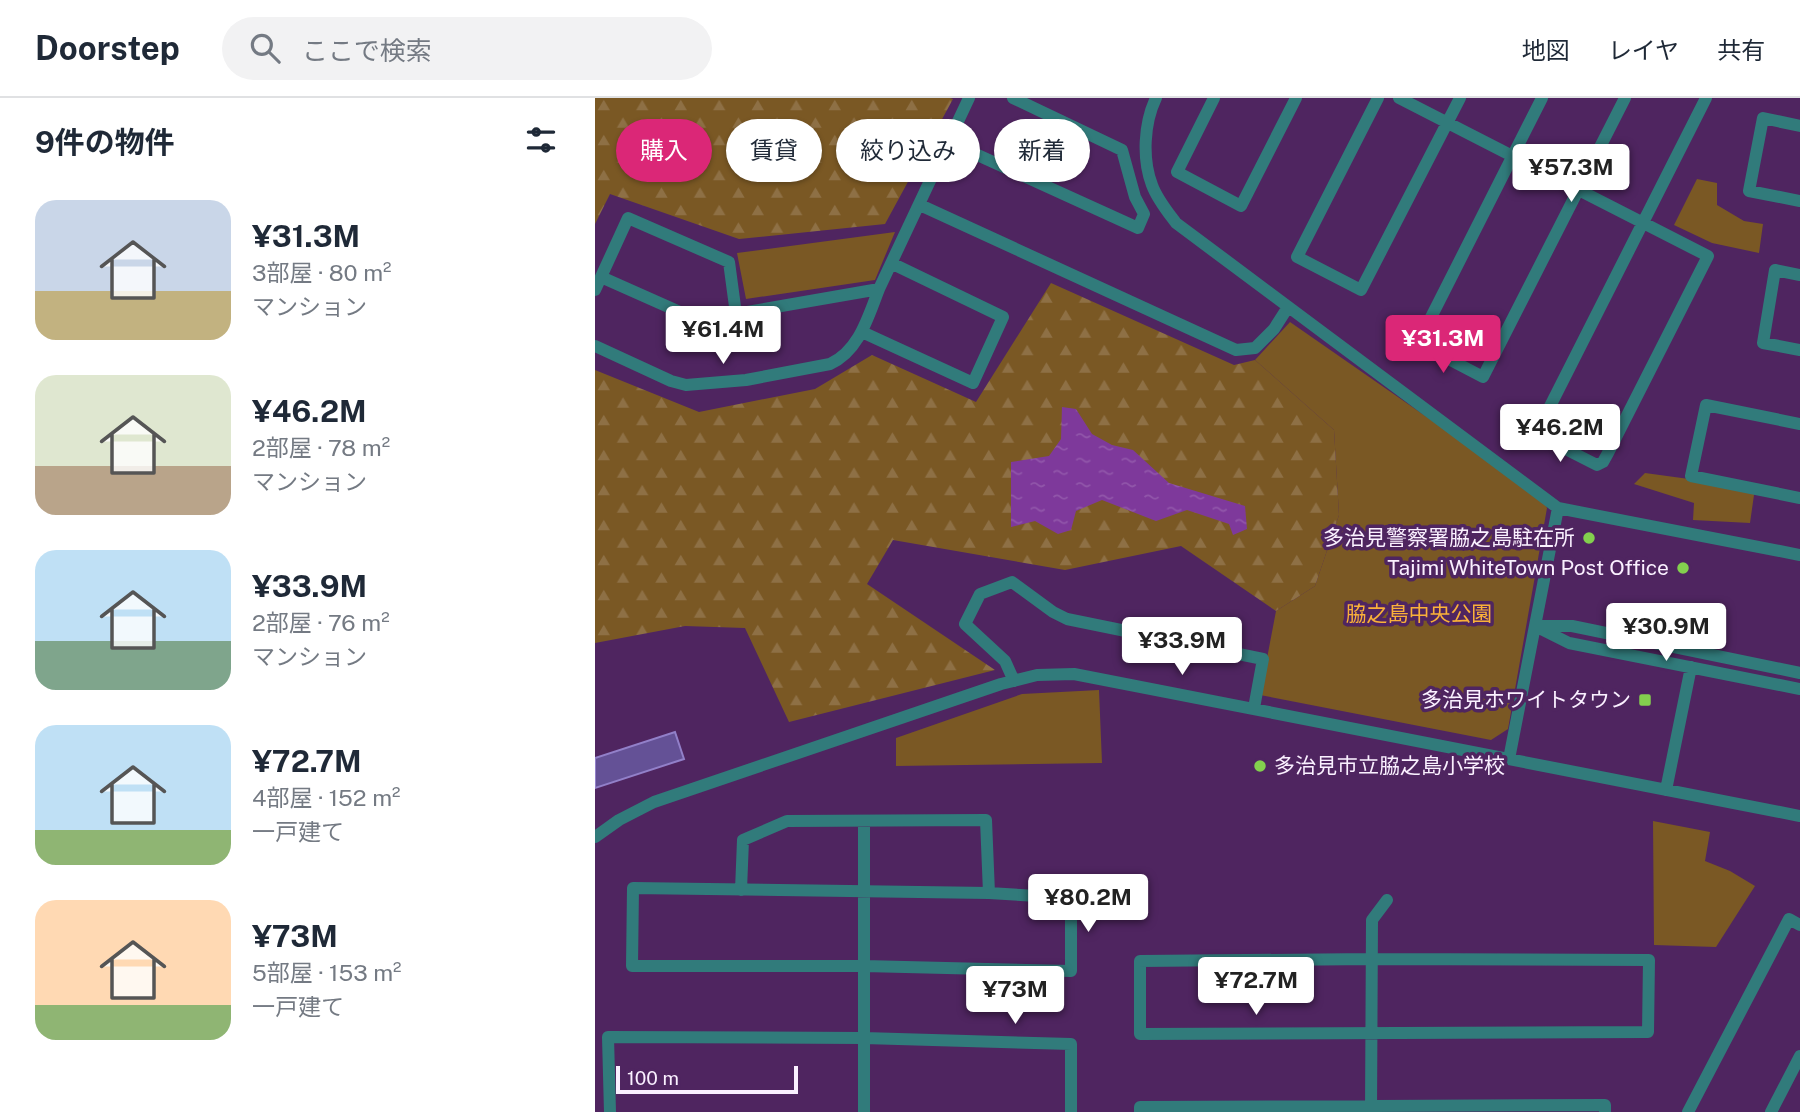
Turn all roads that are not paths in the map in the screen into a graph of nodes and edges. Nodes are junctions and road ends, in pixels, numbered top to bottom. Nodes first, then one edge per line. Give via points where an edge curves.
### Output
1 (969, 98) edge
2 (1013, 98) edge
3 (1156, 98) edge
4 (1214, 98) edge
5 (1296, 98) edge
6 (1378, 98) edge
7 (1399, 98) edge
8 (1459, 98) edge
9 (1542, 98) edge
10 (1625, 98) edge
11 (1706, 98) edge
12 (959, 119) edge
13 (1447, 122) junction
14 (1800, 125) edge
15 (980, 156) edge
16 (1514, 156) junction
17 (931, 182) edge
18 (1579, 190) junction
19 (1800, 201) edge
20 (920, 205) junction
21 (1643, 224) junction
22 (893, 264) junction
23 (1800, 275) edge
24 (601, 277) junction
25 (879, 289) junction
26 (595, 290) edge
27 (1289, 307) junction
28 (736, 314) junction
29 (862, 332) junction
30 (595, 346) edge
31 (1800, 350) edge
32 (1800, 424) edge
33 (1800, 498) edge
34 (1558, 508) junction
35 (1800, 555) edge
36 (1535, 625) junction
37 (1691, 667) junction
38 (1800, 673) edge
39 (1014, 681) junction
40 (1800, 689) edge
41 (1254, 708) junction
42 (1509, 759) junction
43 (1666, 790) junction
44 (1800, 816) edge
45 (865, 821) junction
46 (595, 837) edge
47 (741, 890) junction
48 (864, 892) junction
49 (989, 893) junction
50 (1387, 900) dead end
51 (1800, 925) edge
52 (1372, 959) junction
53 (864, 966) junction
54 (1373, 1032) junction
55 (864, 1038) junction
56 (1800, 1056) edge
57 (1371, 1109) edge
58 (610, 1112) edge
59 (864, 1112) edge
60 (1071, 1112) edge
61 (1140, 1112) edge
62 (1605, 1112) edge
63 (1688, 1112) edge
64 (1771, 1112) edge

1 - 12 street
2 - 15 street via 1122,150 1144,214 1138,228
3 - 27 street via 1145,145 1148,173 1158,198 1176,223
4 - 5 street via 1177,172 1241,205
6 - 13 street via 1297,257 1361,290
7 - 13 street
8 - 13 street
9 - 16 street
10 - 18 street
11 - 21 street
13 - 16 street
14 - 19 street via 1763,118 1749,191
16 - 18 street
16 - 18 street via 1418,343 1450,360 1483,377
17 - 20 street
18 - 21 street
20 - 22 street
20 - 27 street via 1236,350 1255,348
21 - 21 street via 1708,256 1603,463 1597,464 1536,434
22 - 25 street
22 - 29 street via 1003,317 1001,322 973,383
23 - 31 street via 1775,270 1763,343
24 - 26 street
24 - 28 street via 683,313
24 - 28 street via 628,218 729,262
25 - 28 street
25 - 29 street
27 - 34 street
29 - 30 street via 841,359 830,364 700,385 671,381
32 - 33 street via 1706,405 1691,476
34 - 35 street
34 - 36 street
36 - 37 street via 1569,643
36 - 38 street via 1572,626
36 - 42 street
37 - 40 street
37 - 43 street
39 - 41 street via 1074,674
39 - 41 street via 1005,662 965,624 980,594 1012,582 1067,620 1263,659
39 - 46 street via 654,802
41 - 42 street
42 - 43 street
43 - 44 street
45 - 47 street via 787,821 743,840
45 - 48 street
45 - 49 street via 986,820
47 - 48 street
47 - 53 street via 633,888 632,966
48 - 49 street
48 - 53 street
49 - 53 street via 1071,898 1071,971
50 - 52 street via 1372,920
51 - 63 street via 1789,919
52 - 54 street
52 - 54 street via 1140,961 1140,1034
52 - 54 street via 1649,960 1648,1032
53 - 55 street
54 - 57 street
55 - 58 street via 608,1037
55 - 59 street
55 - 60 street via 1071,1044
56 - 64 street
57 - 61 street via 1140,1107
57 - 62 street via 1605,1105

